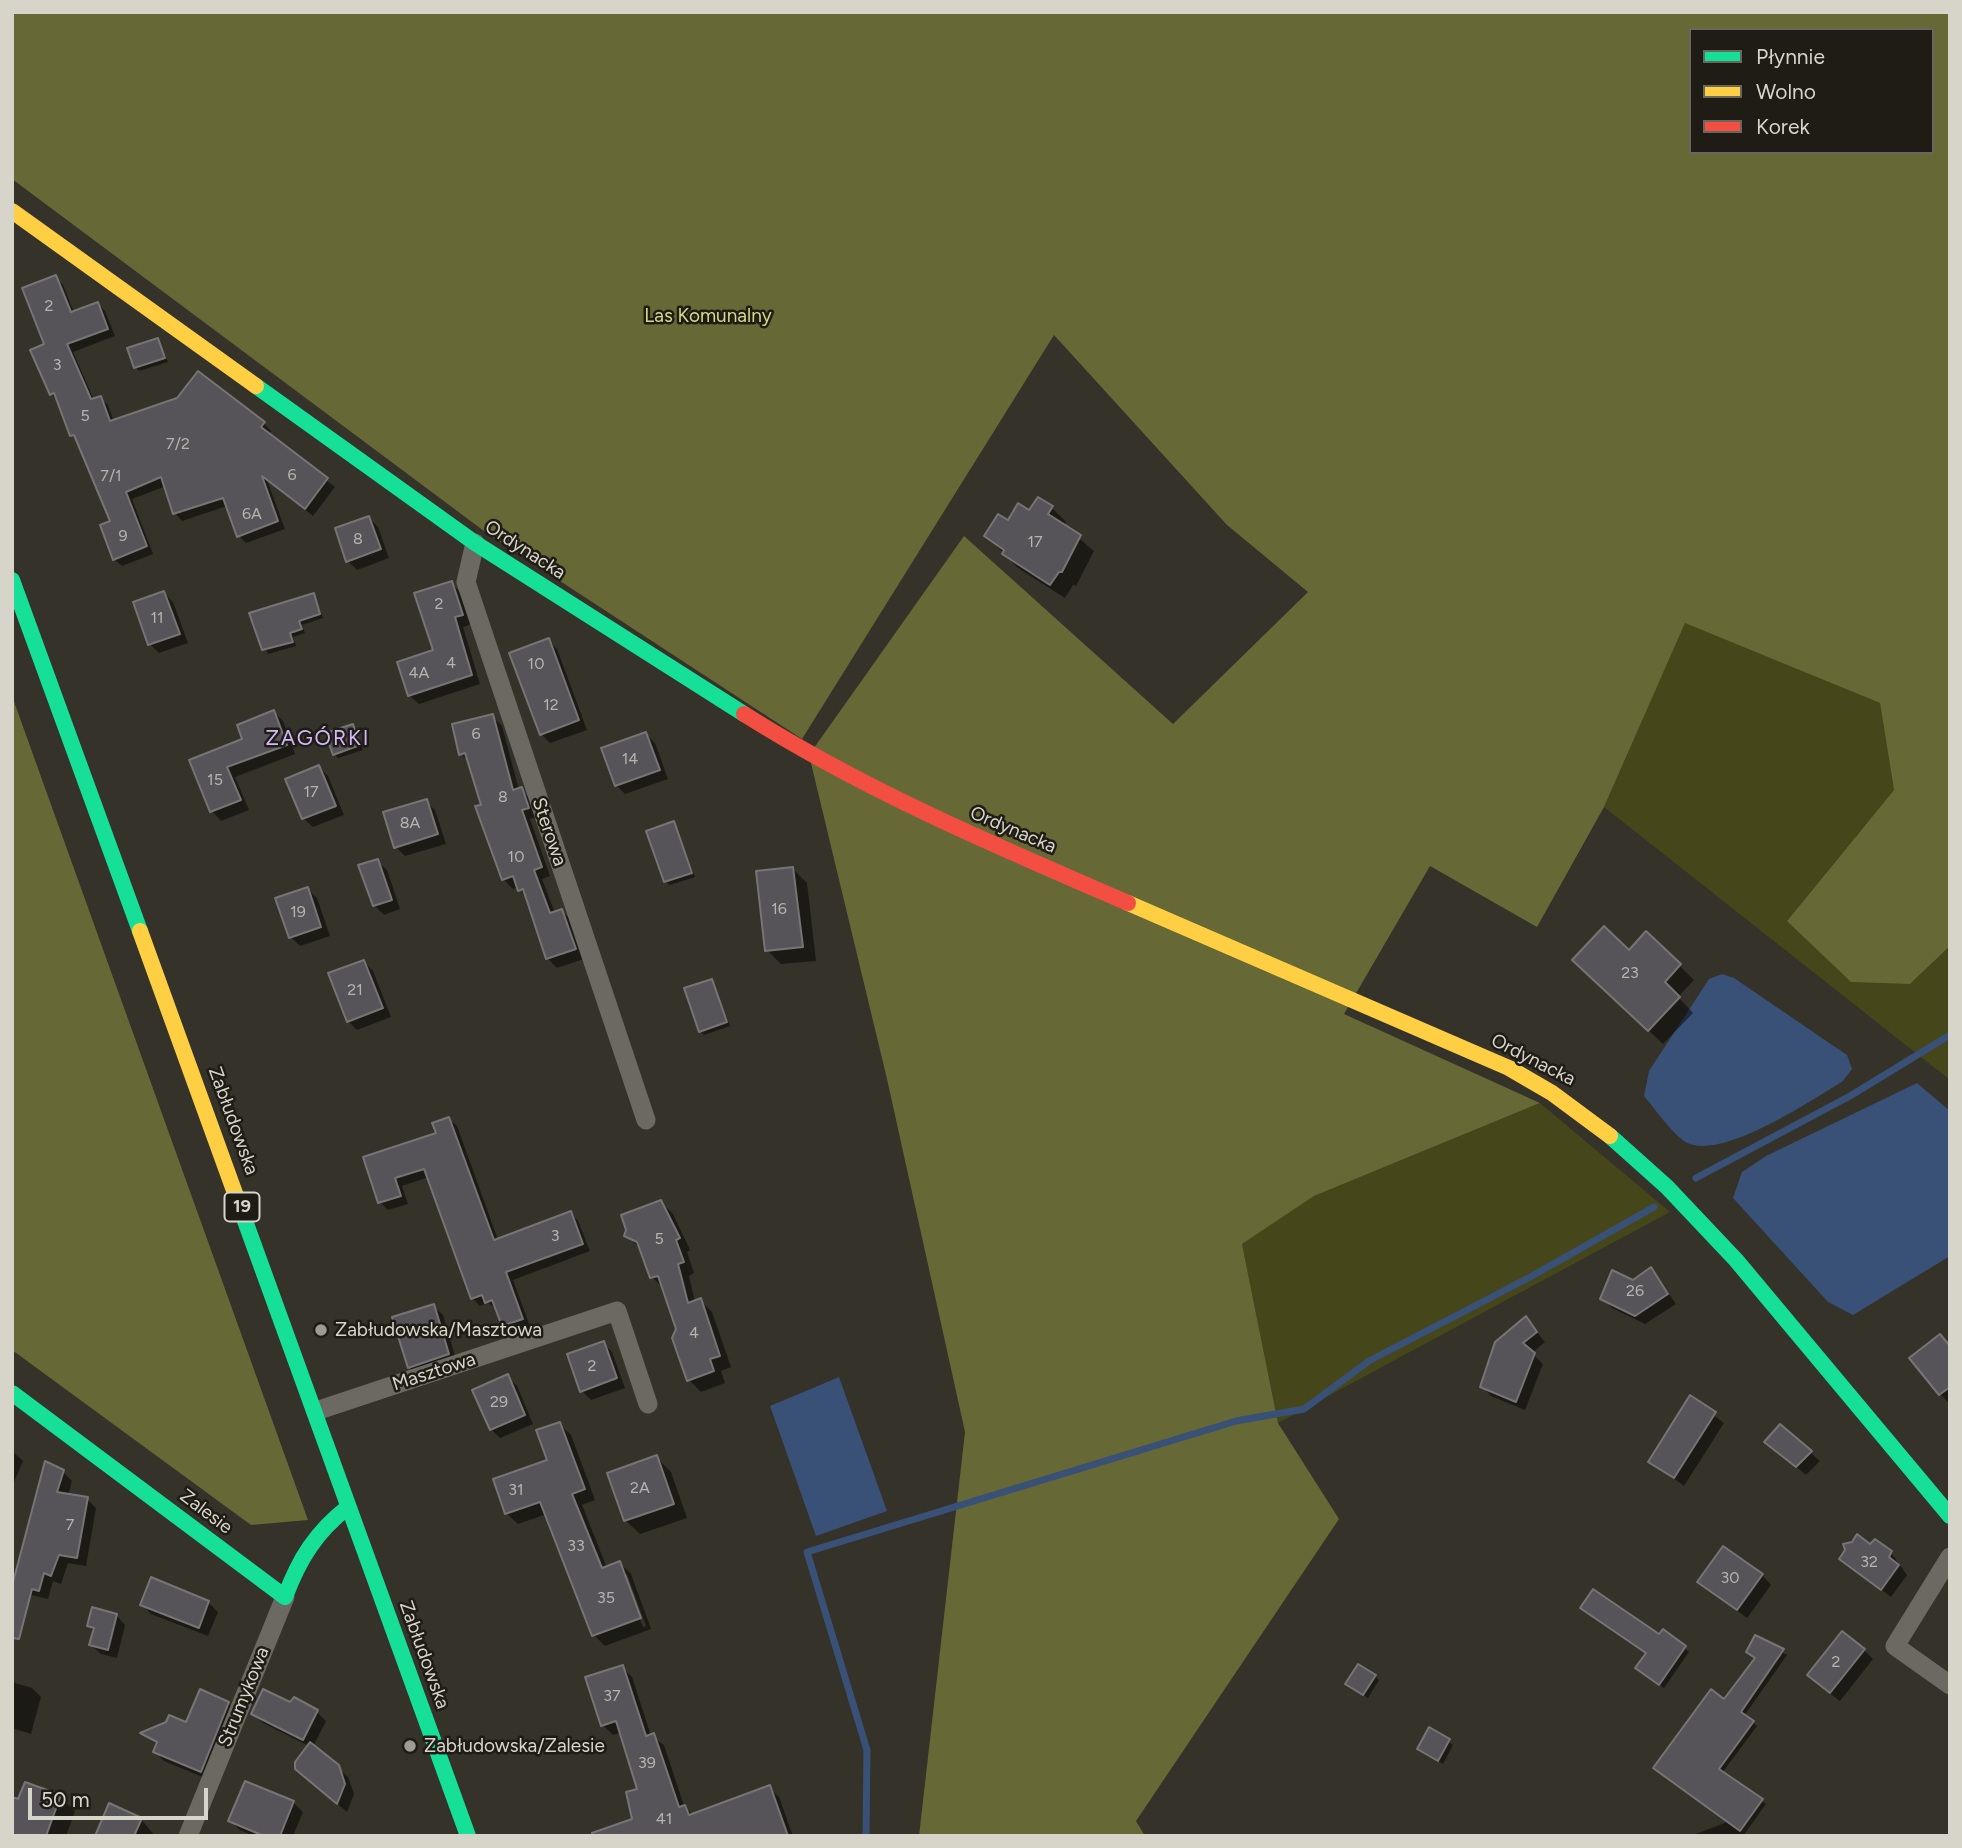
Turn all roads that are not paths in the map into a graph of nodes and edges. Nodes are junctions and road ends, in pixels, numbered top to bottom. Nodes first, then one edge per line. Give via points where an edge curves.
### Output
1 (12, 211) edge
2 (475, 543) junction
3 (12, 580) edge
4 (646, 1120) dead end
5 (12, 1393) edge
6 (648, 1404) dead end
7 (316, 1411) junction
8 (348, 1507) junction
9 (1950, 1516) edge
10 (1950, 1557) edge
11 (285, 1597) junction
12 (1950, 1685) edge
13 (188, 1836) edge
14 (468, 1836) edge

1 - 2 main road, Ordynacka
2 - 4 street, Sterowa via 466,582
2 - 9 main road, Ordynacka via 791,744 862,783 932,818 1509,1068 1563,1098 1592,1118 1717,1237
3 - 7 main road, Zabłudowska / 19
5 - 11 main road, Zalesie
6 - 7 street, Masztowa via 617,1311
7 - 8 main road, Zabłudowska / 19
8 - 11 main road via 302,1550
8 - 14 main road, Zabłudowska / 19
10 - 12 street via 1895,1646
11 - 13 street, Strumykowa

